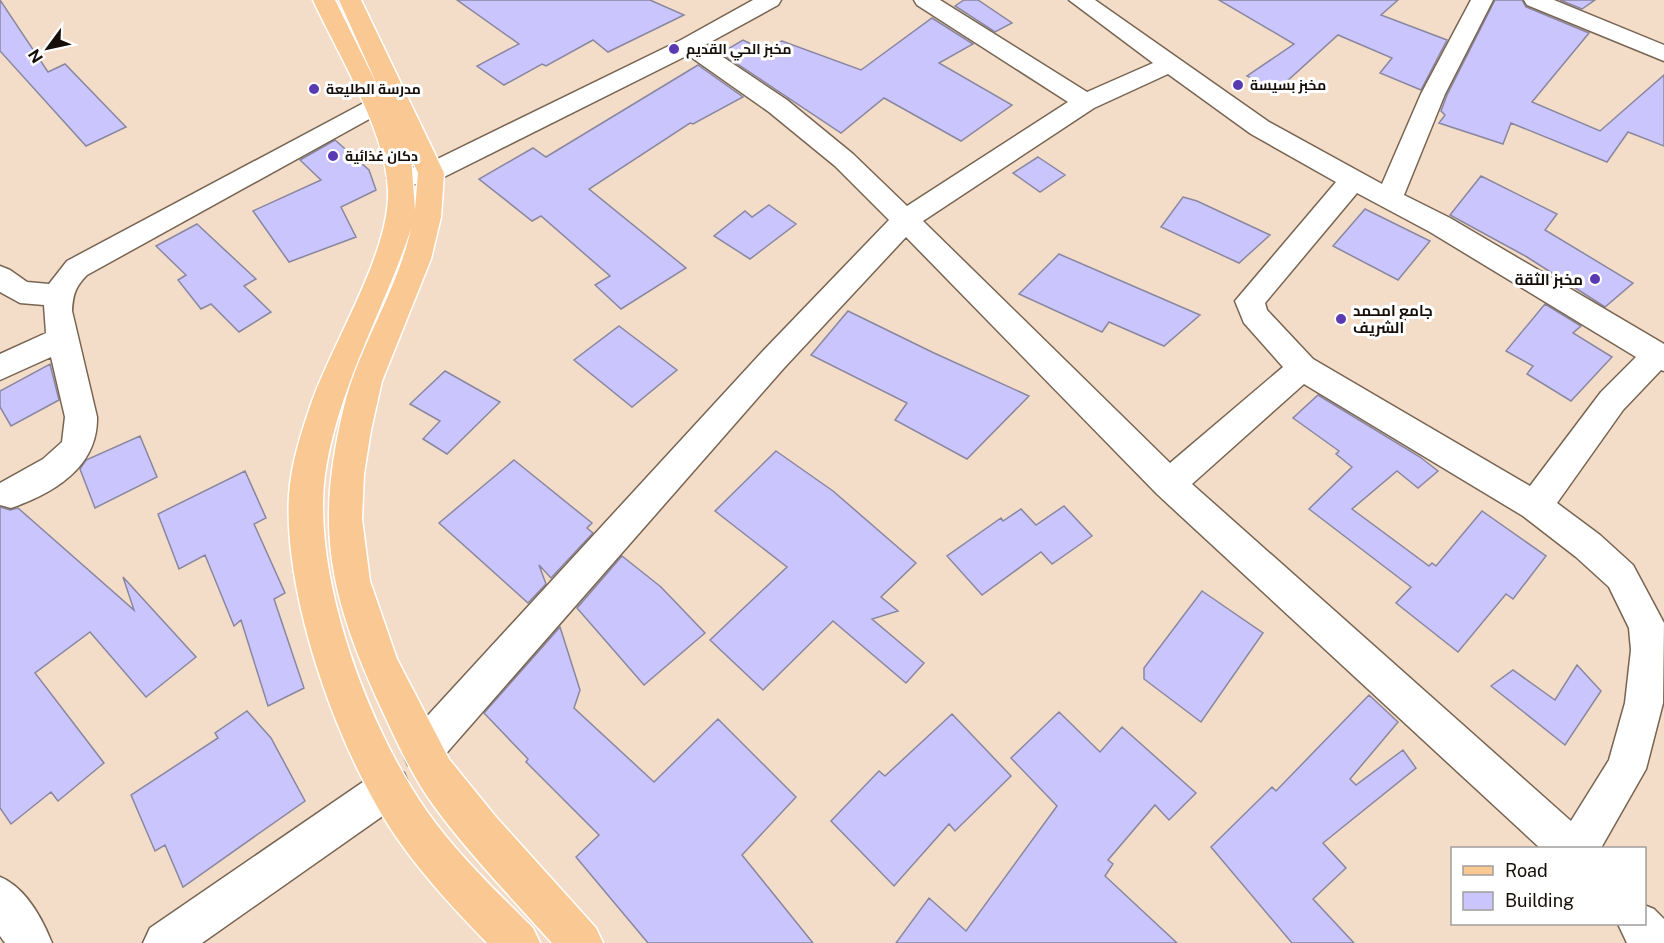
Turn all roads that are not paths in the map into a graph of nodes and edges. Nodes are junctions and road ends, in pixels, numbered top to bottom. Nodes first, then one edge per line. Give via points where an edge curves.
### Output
1 (324, 0) edge
2 (350, 0) edge
3 (770, 0) edge
4 (924, 0) edge
5 (1482, 0) edge
6 (1535, 0) edge
7 (1095, 3) edge
8 (689, 45) junction
9 (1664, 54) edge
10 (1171, 64) junction
11 (1085, 102) junction
12 (373, 106) junction
13 (416, 176) junction
14 (1353, 180) junction
15 (1390, 197) junction
16 (907, 219) junction
17 (0, 277) edge
18 (58, 296) junction
19 (61, 339) junction
20 (1660, 357) edge
21 (0, 368) edge
22 (1302, 368) junction
23 (1169, 484) junction
24 (11, 494) dead end
25 (1535, 506) junction
26 (422, 751) junction
27 (390, 786) junction
28 (1568, 847) edge
29 (1579, 847) edge
30 (0, 898) edge
31 (1640, 925) edge
32 (30, 943) edge
33 (165, 943) edge
34 (518, 943) edge
35 (581, 943) edge
36 (1656, 943) edge

1 - 12 main road
2 - 13 main road
3 - 8 street
4 - 11 street
5 - 15 street via 1433,94
6 - 9 street
7 - 10 street
8 - 13 street
8 - 16 street via 778,106
10 - 11 street
10 - 14 street via 1260,128
11 - 16 street
12 - 13 main road
12 - 18 street via 77,268 63,282
13 - 26 main road via 430,213 414,269 366,384 353,439 345,503 348,561 362,613 385,676
13 - 27 main road via 384,269 336,377 319,431 306,496 309,561 322,616 360,729
14 - 15 street
14 - 22 street via 1250,301 1254,315
15 - 20 street
16 - 23 street
16 - 26 street via 765,369
17 - 18 street via 20,291
18 - 19 street
19 - 21 street
19 - 24 street via 81,433 76,448 60,463
20 - 25 street via 1611,402
22 - 23 street
22 - 25 street
23 - 28 street
25 - 29 street via 1621,576 1647,626 1650,650 1644,703 1626,770
26 - 35 main road via 448,791
27 - 33 street
27 - 34 main road via 411,824
30 - 32 street
31 - 36 street

